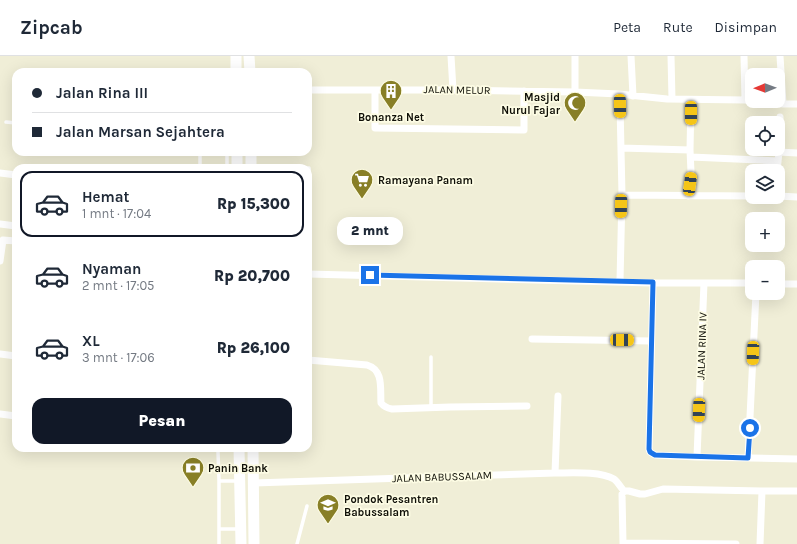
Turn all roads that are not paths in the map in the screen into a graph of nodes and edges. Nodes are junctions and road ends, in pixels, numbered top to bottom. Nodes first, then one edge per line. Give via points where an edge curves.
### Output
1 (236, 56) edge
2 (249, 56) edge
3 (451, 56) edge
4 (575, 56) edge
5 (631, 56) edge
6 (671, 56) edge
7 (744, 56) edge
8 (780, 56) edge
9 (236, 68) edge
10 (250, 68) edge
11 (781, 68) edge
12 (312, 90) edge
13 (375, 90) junction
14 (453, 90) junction
15 (524, 91) junction
16 (575, 92) junction
17 (633, 96) junction
18 (672, 99) junction
19 (691, 100) junction
20 (745, 100) joint
21 (785, 104) edge
22 (797, 104) edge
23 (620, 106) dead end
24 (6, 122) dead end
25 (12, 123) edge
26 (621, 148) junction
27 (785, 152) edge
28 (690, 153) junction
29 (797, 153) edge
30 (779, 156) edge
31 (778, 161) junction
32 (778, 164) edge
33 (0, 172) edge
34 (12, 174) edge
35 (622, 195) junction
36 (688, 196) junction
37 (745, 196) edge
38 (785, 196) edge
39 (797, 197) edge
40 (0, 224) edge
41 (12, 226) edge
42 (1, 239) edge
43 (12, 240) edge
44 (0, 262) edge
45 (312, 274) edge
46 (620, 282) junction
47 (653, 282) junction
48 (704, 283) junction
49 (745, 283) edge
50 (785, 284) edge
51 (797, 284) edge
52 (756, 300) edge
53 (532, 339) dead end
54 (651, 341) junction
55 (0, 354) edge
56 (12, 356) edge
57 (431, 357) dead end
58 (312, 360) edge
59 (558, 396) dead end
60 (527, 406) dead end
61 (431, 408) junction
62 (0, 414) edge
63 (12, 416) edge
64 (218, 452) dead end
65 (239, 452) edge
66 (253, 452) edge
67 (698, 457) junction
68 (748, 458) junction
69 (797, 459) edge
70 (555, 473) junction
71 (219, 481) junction
72 (240, 481) junction
73 (254, 483) junction
74 (624, 491) junction
75 (762, 491) junction
76 (797, 491) edge
77 (307, 506) dead end
78 (219, 529) junction
79 (240, 529) junction
80 (219, 544) edge
81 (240, 544) edge
82 (254, 544) edge
83 (297, 544) edge
84 (736, 544) edge
85 (760, 544) edge

1 - 9 main road
2 - 10 main road
3 - 14 street
4 - 16 street
5 - 17 street
6 - 18 street
7 - 20 street
8 - 11 street
12 - 13 street, JALAN MELUR
13 - 14 street, JALAN MELUR
13 - 15 street via 375,128 495,130 524,130
14 - 15 street, JALAN MELUR
15 - 16 street, JALAN MELUR
16 - 17 street, JALAN MELUR
17 - 18 street, JALAN MELUR
18 - 19 street, JALAN MELUR
19 - 20 street, JALAN MELUR
19 - 28 street
21 - 22 street, JALAN MELUR
23 - 26 street
24 - 25 lane
26 - 28 street
26 - 35 street
27 - 29 street
28 - 31 street
28 - 36 street
30 - 31 street
31 - 32 street
33 - 34 street
35 - 36 street
35 - 46 street
36 - 37 street
38 - 39 street
40 - 41 street
42 - 43 street
42 - 44 street
45 - 46 street
46 - 47 street
47 - 48 street
47 - 54 street
48 - 49 street
48 - 67 street, JALAN RINA IV
50 - 51 street
52 - 68 street
53 - 54 street
54 - 67 street via 650,452 655,455
55 - 56 street
57 - 61 lane
58 - 61 street via 372,366 380,376 383,406 392,409
59 - 70 street
60 - 61 street
62 - 63 street
64 - 71 lane
65 - 72 main road
66 - 73 main road
67 - 68 street
68 - 69 street
70 - 73 street, JALAN BABUSSALAM
70 - 74 street, JALAN BABUSSALAM via 604,476 614,480
71 - 72 lane
71 - 78 lane
72 - 79 main road
73 - 82 main road
74 - 75 street via 645,494 663,489
74 - 84 street via 621,497 623,543
75 - 76 street
75 - 85 street
77 - 83 lane
78 - 79 lane
78 - 80 lane
79 - 81 main road

